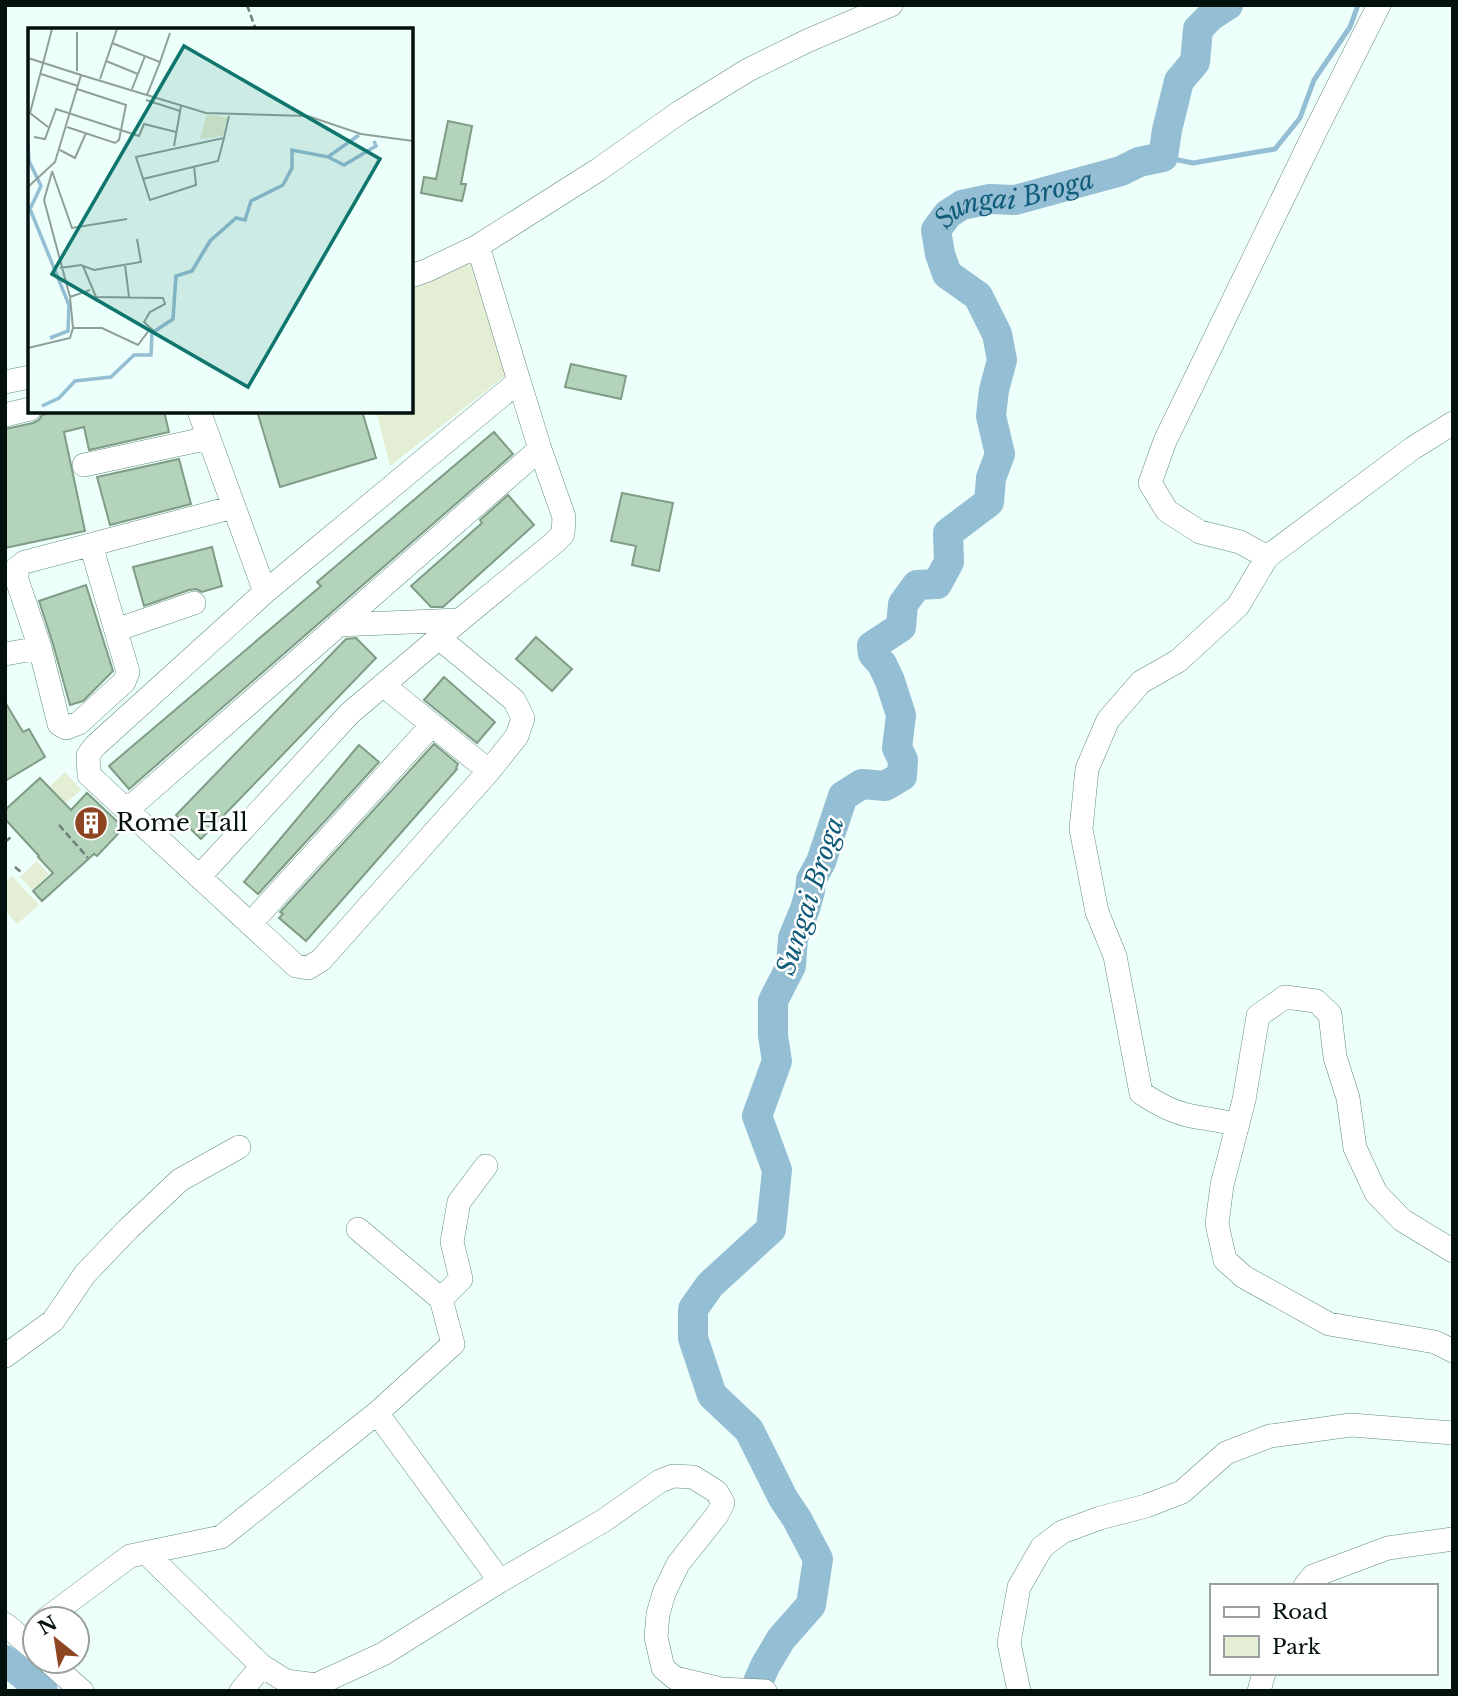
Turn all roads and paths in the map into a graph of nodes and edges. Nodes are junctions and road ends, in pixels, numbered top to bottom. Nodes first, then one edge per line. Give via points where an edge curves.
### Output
1 (247, 5) edge
2 (891, 5) edge
3 (1379, 5) edge
4 (255, 28) edge
5 (478, 247) junction
6 (413, 274) edge
7 (28, 377) edge
8 (519, 381) junction
9 (5, 382) edge
10 (28, 409) edge
11 (200, 413) edge
12 (5, 415) edge
13 (1453, 423) edge
14 (209, 438) junction
15 (540, 449) junction
16 (84, 465) dead end
17 (234, 506) junction
18 (91, 545) junction
19 (1267, 557) junction
20 (265, 592) junction
21 (194, 603) dead end
22 (460, 620) junction
23 (338, 625) junction
24 (116, 630) junction
25 (439, 638) junction
26 (40, 648) junction
27 (5, 654) edge
28 (383, 685) junction
29 (432, 725) junction
30 (489, 771) junction
31 (127, 810) junction
32 (59, 825) dead end
33 (11, 837) dead end
34 (5, 842) edge
35 (88, 858) dead end
36 (15, 867) dead end
37 (21, 872) dead end
38 (199, 877) junction
39 (250, 924) junction
40 (1237, 1125) junction
41 (239, 1147) dead end
42 (486, 1166) dead end
43 (358, 1229) dead end
44 (1453, 1251) edge
45 (441, 1299) junction
46 (1453, 1351) edge
47 (5, 1356) edge
48 (377, 1413) junction
49 (1453, 1433) edge
50 (1453, 1539) edge
51 (146, 1553) junction
52 (500, 1581) junction
53 (1307, 1584) edge
54 (65, 1605) edge
55 (262, 1666) junction
56 (64, 1675) edge
57 (726, 1690) edge
58 (82, 1691) edge
59 (241, 1691) edge
60 (765, 1691) edge
61 (1019, 1691) edge

1 - 4 path
2 - 5 street via 748,70
3 - 19 street via 1171,428 1150,483 1167,511 1200,532 1240,542
5 - 6 street
5 - 8 street
7 - 9 street
8 - 15 street
8 - 20 street
10 - 12 street
11 - 14 street
13 - 19 street
14 - 16 street
14 - 17 street
15 - 22 street via 564,517 563,534
15 - 23 street
17 - 18 street
17 - 20 street
18 - 24 street
18 - 26 street via 17,568
19 - 40 street via 1238,606 1178,661 1141,682 1108,720 1087,769 1081,829 1097,912 1115,956 1141,1093 1162,1107
20 - 31 street via 88,755 89,775
21 - 24 street
22 - 23 street
22 - 25 street
23 - 31 street
24 - 26 street via 128,672 124,682 79,723 66,728 59,724
25 - 28 street
25 - 30 street via 514,700 523,718 517,736
26 - 27 street
28 - 29 street
28 - 38 street via 351,713
29 - 30 street
29 - 39 street
30 - 39 street via 321,960 308,968 296,966
31 - 38 street
32 - 35 path
33 - 34 path
36 - 37 path
38 - 39 street
40 - 44 street via 1258,1016 1285,997 1316,1001 1329,1014 1355,1148 1376,1193 1402,1220
40 - 46 street via 1216,1224 1226,1260 1244,1277 1329,1324 1435,1342
41 - 47 street via 180,1180 85,1273 53,1321
42 - 45 street via 458,1202 452,1242 461,1279
43 - 45 street
45 - 48 street via 453,1344
48 - 51 street via 221,1536
48 - 52 street
49 - 61 street via 1351,1425 1270,1436 1226,1453 1182,1492 1062,1532 1042,1547 1019,1587 1009,1643
50 - 53 street via 1388,1548 1313,1576
51 - 54 street via 130,1556
51 - 55 street
52 - 55 street via 383,1654 316,1685 286,1681
52 - 57 street via 603,1521 660,1481 693,1477 717,1492 723,1503 678,1564 664,1594 656,1637 663,1668 675,1678
55 - 59 street
56 - 58 street
57 - 60 street

